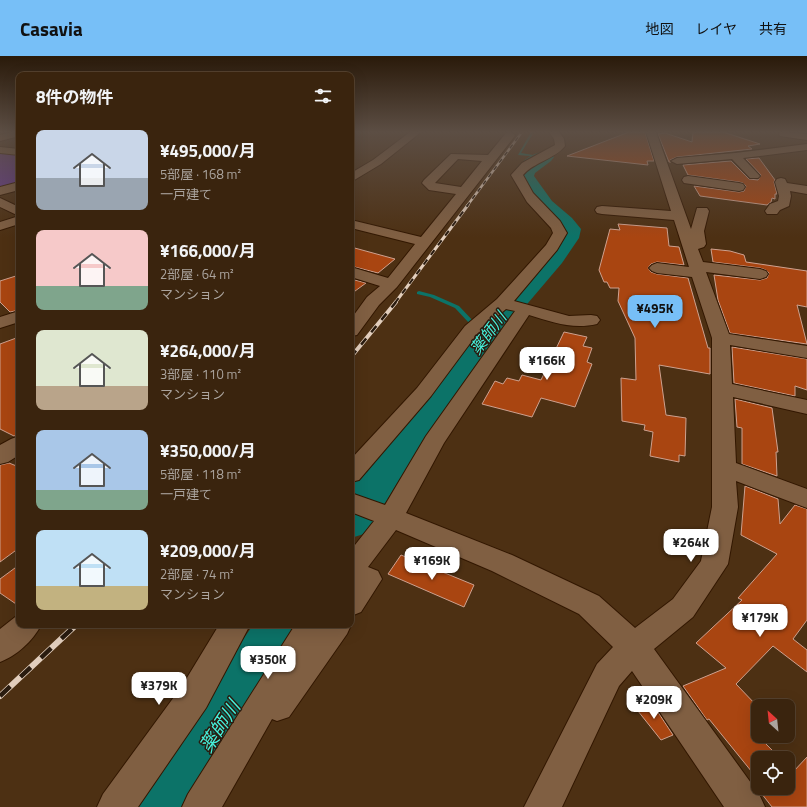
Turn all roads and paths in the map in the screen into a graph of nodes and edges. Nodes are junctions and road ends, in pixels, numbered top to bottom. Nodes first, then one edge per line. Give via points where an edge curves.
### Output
1 (369, 167) edge
2 (444, 167) edge
3 (483, 167) edge
4 (525, 167) edge
5 (663, 167) edge
6 (680, 167) edge
7 (748, 167) edge
8 (354, 176) edge
9 (754, 176) dead end
10 (16, 187) edge
11 (739, 187) dead end
12 (783, 188) junction
13 (807, 190) edge
14 (0, 191) edge
15 (465, 191) junction
16 (807, 198) edge
17 (0, 202) edge
18 (16, 210) edge
19 (602, 210) dead end
20 (702, 211) dead end
21 (772, 211) dead end
22 (680, 216) junction
23 (16, 221) edge
24 (354, 225) edge
25 (0, 226) edge
26 (424, 242) junction
27 (690, 247) junction
28 (657, 268) dead end
29 (698, 270) junction
30 (354, 273) edge
31 (760, 274) dead end
32 (391, 284) junction
33 (503, 303) junction
34 (524, 310) junction
35 (16, 317) edge
36 (591, 320) dead end
37 (0, 323) edge
38 (354, 327) edge
39 (721, 338) junction
40 (807, 352) edge
41 (722, 388) junction
42 (807, 407) edge
43 (725, 468) junction
44 (354, 471) edge
45 (807, 499) edge
46 (354, 503) edge
47 (391, 517) junction
48 (360, 575) edge
49 (354, 594) edge
50 (23, 628) edge
51 (233, 628) edge
52 (309, 628) edge
53 (334, 628) edge
54 (634, 647) junction
55 (0, 648) edge
56 (231, 759) junction
57 (116, 807) edge
58 (201, 807) edge
59 (543, 807) edge
60 (746, 807) edge

1 - 8 street
2 - 15 street via 428,183 433,187
3 - 15 street
4 - 33 street via 517,175 522,186 534,204 558,225 560,233 552,247
5 - 22 street
6 - 11 street via 688,183
7 - 9 street
10 - 14 street
12 - 13 street
12 - 16 street
12 - 21 street via 784,203
15 - 26 street
17 - 18 street
19 - 22 street
20 - 27 street via 697,231 699,244
22 - 27 street
23 - 25 street
24 - 26 street
26 - 32 street
27 - 29 street
28 - 29 street
29 - 31 street
29 - 39 street
30 - 32 street
32 - 38 street via 373,301
33 - 34 street
33 - 44 street via 471,330 424,392
34 - 36 street via 569,321
34 - 47 street via 434,441
35 - 37 street
39 - 40 street
39 - 41 street
41 - 42 street
41 - 43 street
43 - 45 street
43 - 54 street via 725,507 714,564 683,608
46 - 47 street
47 - 48 street
47 - 54 street via 502,563 589,605
48 - 49 street
50 - 55 street
51 - 57 street via 194,697
52 - 56 street
53 - 56 street via 287,693
54 - 59 street via 608,675
54 - 60 street
56 - 58 street

